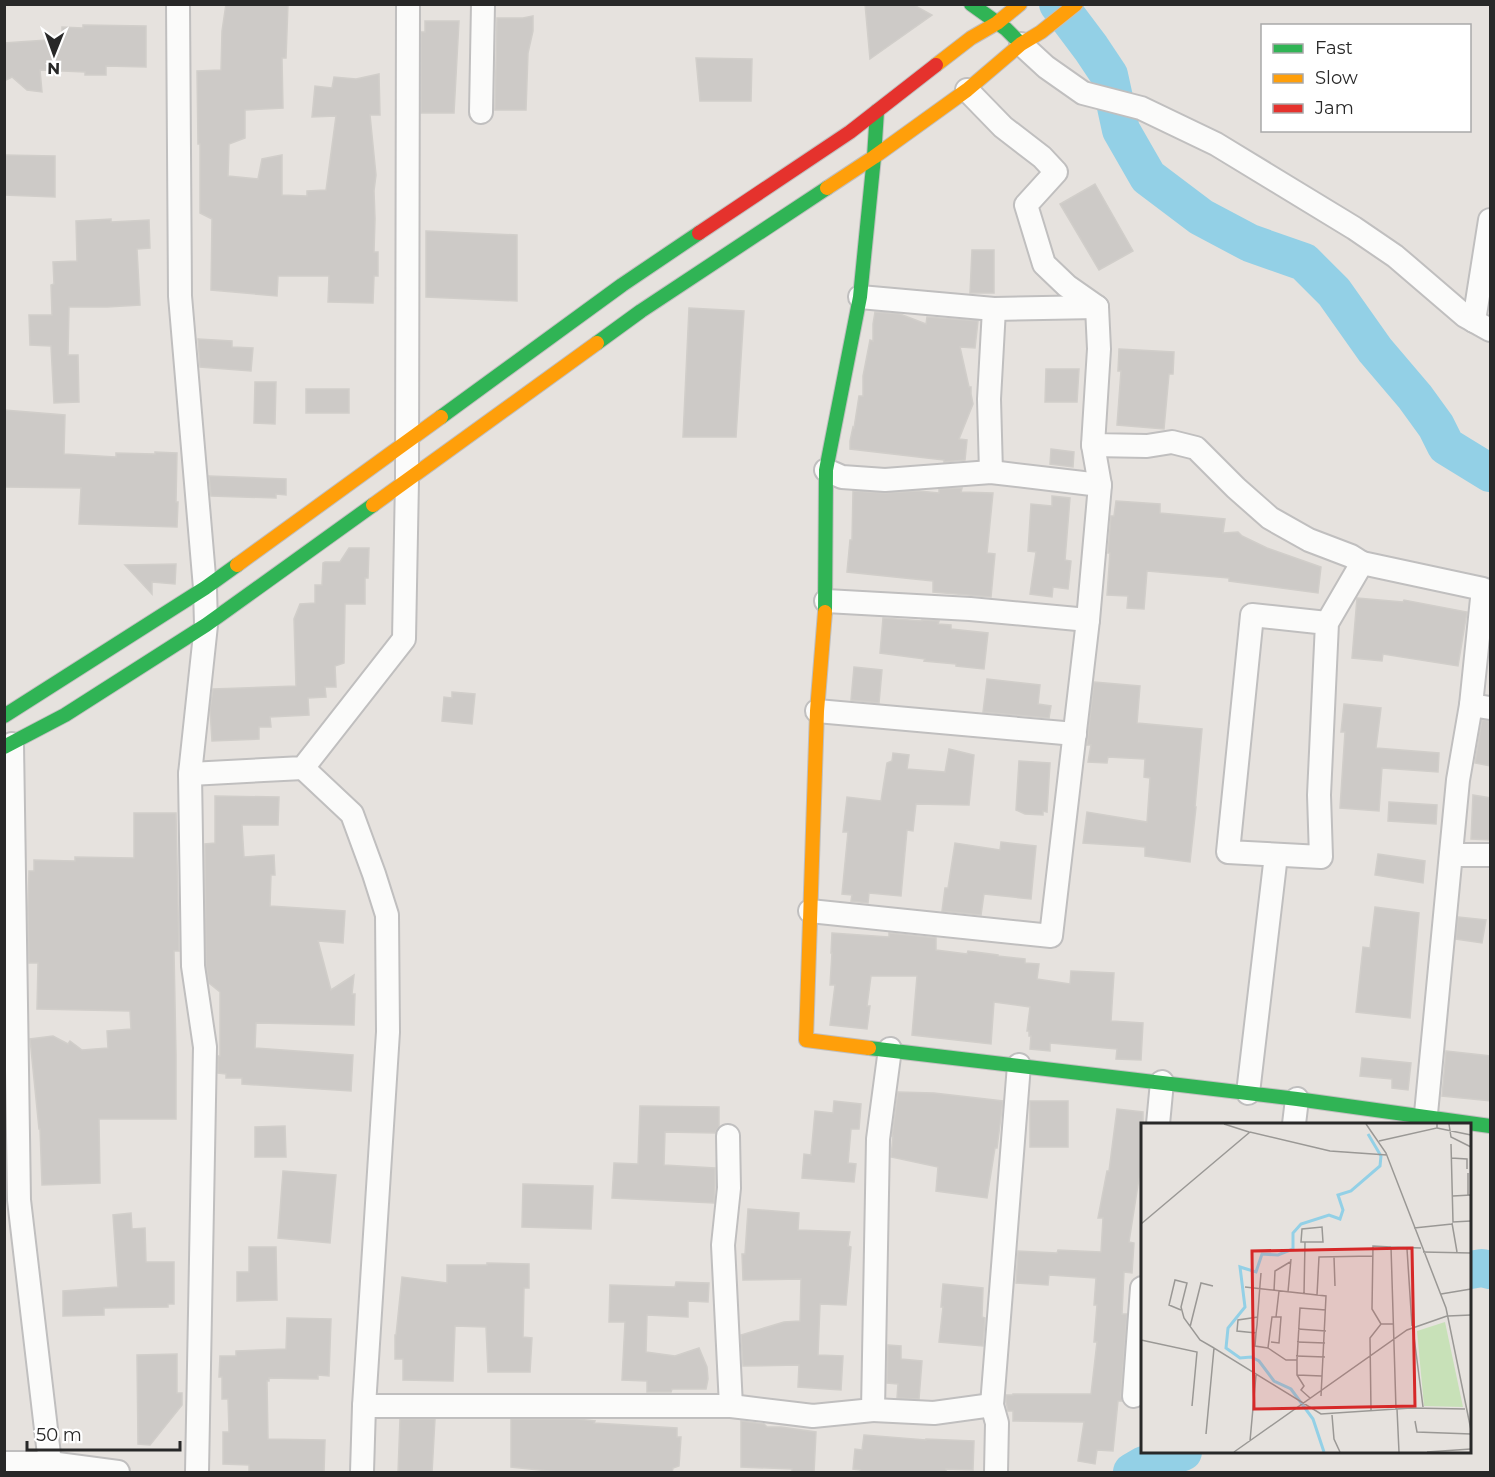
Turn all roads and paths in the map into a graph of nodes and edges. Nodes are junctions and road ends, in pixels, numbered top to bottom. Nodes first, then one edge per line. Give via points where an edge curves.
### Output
1 (178, 4) edge
2 (408, 4) edge
3 (483, 4) edge
4 (971, 4) edge
5 (1076, 4) edge
6 (1019, 5) edge
7 (997, 22) junction
8 (1022, 44) junction
9 (967, 90) junction
10 (877, 111) junction
11 (481, 112) dead end
12 (874, 157) junction
13 (1491, 220) edge
14 (860, 297) junction
15 (1097, 307) junction
16 (994, 309) junction
17 (1482, 325) edge
18 (407, 442) junction
19 (1093, 445) junction
20 (826, 470) junction
21 (991, 472) junction
22 (407, 480) junction
23 (1100, 485) junction
24 (1362, 563) junction
25 (205, 588) junction
26 (826, 601) junction
27 (1088, 621) junction
28 (1327, 623) junction
29 (206, 625) junction
30 (1481, 707) edge
31 (817, 711) junction
32 (4, 716) edge
33 (1075, 734) junction
34 (8, 745) edge
35 (303, 768) junction
36 (190, 774) junction
37 (1276, 855) junction
38 (1451, 855) junction
39 (1491, 855) edge
40 (810, 911) junction
41 (890, 1049) junction
42 (1019, 1065) junction
43 (1162, 1082) junction
44 (1248, 1093) junction
45 (1297, 1099) junction
46 (1425, 1121) edge
47 (1158, 1123) edge
48 (1294, 1123) edge
49 (1451, 1123) edge
50 (1471, 1124) edge
51 (1491, 1126) edge
52 (728, 1136) dead end
53 (1141, 1336) edge
54 (1140, 1360) edge
55 (1134, 1396) dead end
56 (992, 1405) junction
57 (364, 1406) junction
58 (731, 1406) junction
59 (873, 1410) junction
60 (50, 1462) junction
61 (4, 1463) edge
62 (118, 1473) edge
63 (197, 1473) edge
64 (362, 1473) edge
65 (996, 1473) edge

1 - 25 street via 180,296
2 - 18 street
3 - 11 street
4 - 7 main road
5 - 8 main road
6 - 7 main road
7 - 8 main road
7 - 10 main road
8 - 9 main road
8 - 17 street via 1083,93 1141,108 1216,144 1354,228 1395,256 1465,316
9 - 12 main road
9 - 15 street via 1003,128 1056,172 1026,205 1044,264
10 - 12 main road
10 - 18 main road via 622,285
12 - 14 main road
12 - 22 main road via 641,311
13 - 17 street
14 - 16 street
14 - 20 main road
15 - 16 street
15 - 19 street via 1100,349
16 - 21 street via 989,399
18 - 22 street
18 - 25 main road
19 - 23 street
19 - 24 street via 1147,446 1172,442 1196,448 1270,519
20 - 21 street via 842,477 885,480
20 - 26 main road
21 - 23 street
22 - 29 main road
22 - 35 street via 404,639
23 - 27 street
24 - 28 street
24 - 30 street via 1483,589
25 - 29 street
25 - 32 main road
26 - 27 street
26 - 31 main road
27 - 33 street
28 - 37 street via 1319,795 1321,857
28 - 37 street via 1252,615 1228,852
29 - 34 main road via 65,715
29 - 36 street
30 - 38 street via 1458,780
31 - 33 street
31 - 40 main road
33 - 40 street via 1051,936
34 - 60 street via 19,1200
35 - 36 street
35 - 57 street via 352,814 387,915 388,1032
36 - 63 street via 193,966 205,1047
37 - 44 street
38 - 39 street
38 - 46 street
40 - 41 main road via 806,1040
41 - 42 main road
41 - 59 street via 878,1139
42 - 43 main road
42 - 56 street
43 - 44 main road
43 - 47 street
44 - 45 main road
45 - 46 main road
45 - 48 street
46 - 49 main road
50 - 51 main road
52 - 58 street via 729,1188 723,1245
53 - 54 street
54 - 55 street
56 - 59 street via 933,1413
56 - 65 street via 997,1423
57 - 58 street
57 - 64 street
58 - 59 street via 813,1416
60 - 61 street
60 - 62 street

